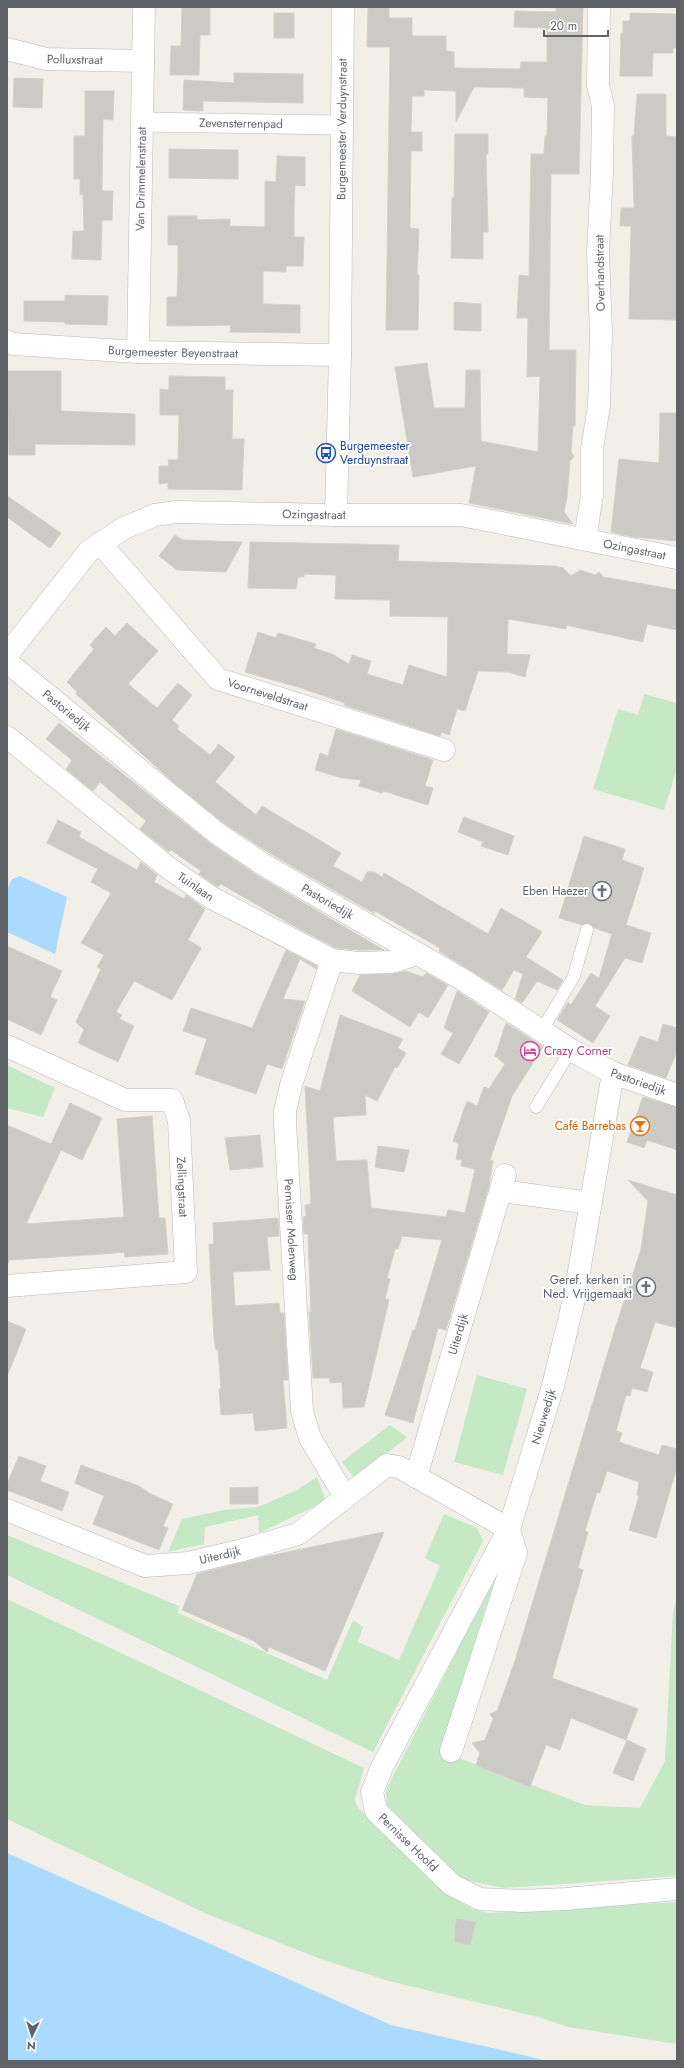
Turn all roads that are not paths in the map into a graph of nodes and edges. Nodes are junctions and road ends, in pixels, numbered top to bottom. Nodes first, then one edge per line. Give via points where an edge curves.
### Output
1 (144, 7) edge
2 (343, 7) edge
3 (599, 7) edge
4 (7, 49) edge
5 (143, 61) junction
6 (141, 122) junction
7 (341, 125) junction
8 (7, 341) edge
9 (138, 352) junction
10 (340, 355) junction
11 (336, 515) junction
12 (585, 539) junction
13 (100, 543) junction
14 (677, 558) edge
15 (7, 655) edge
16 (7, 662) edge
17 (7, 737) edge
18 (444, 750) dead end
19 (587, 930) dead end
20 (417, 954) junction
21 (332, 960) junction
22 (542, 1030) junction
23 (7, 1046) edge
24 (571, 1050) junction
25 (613, 1073) junction
26 (677, 1095) edge
27 (536, 1107) dead end
28 (591, 1203) junction
29 (7, 1286) edge
30 (416, 1477) junction
31 (345, 1497) junction
32 (7, 1510) edge
33 (509, 1529) junction
34 (451, 1751) dead end
35 (677, 1889) edge

1 - 5 street, Van Drimmelenstraat
2 - 7 street, Burgemeester Verduynstraat
3 - 12 street, Overhandstraat via 598,85 603,106 598,252 601,333 599,406 592,450 592,495
4 - 5 street, Polluxstraat via 46,59
5 - 6 street, Van Drimmelenstraat
6 - 7 street, Zevensterrenpad
6 - 9 street, Van Drimmelenstraat
7 - 10 street, Burgemeester Verduynstraat
8 - 9 street, Burgemeester Beyenstraat via 13,344
9 - 10 street, Burgemeester Beyenstraat
10 - 11 street, Burgemeester Verduynstraat
11 - 12 street, Ozingastraat via 461,515
11 - 13 street, Ozingastraat via 176,512 155,515 124,528
12 - 14 street, Ozingastraat
13 - 15 street, Ozingastraat via 89,551
13 - 18 street, Voorneveldstraat via 218,679
16 - 20 street, Pastoriedijk via 218,834 264,865
17 - 21 street, Tuinlaan via 170,869 212,898
19 - 22 lane via 574,976
20 - 21 street, Tuinlaan via 392,962 358,963
20 - 22 street, Pastoriedijk
21 - 31 street, Pernisser Molenweg via 291,1085 285,1123 302,1411 310,1438
22 - 24 street, Pastoriedijk
23 - 29 street, Zellingstraat via 125,1100 172,1100 179,1121 186,1272
24 - 25 street, Pastoriedijk
24 - 27 lane
25 - 26 street, Pastoriedijk
25 - 28 street, Nieuwedijk
28 - 30 street, Uiterdijk via 503,1183
28 - 33 street, Nieuwedijk via 575,1295 553,1386
30 - 31 street, Uiterdijk via 399,1467 387,1465
30 - 33 street, Uiterdijk
31 - 32 street, Uiterdijk via 298,1534 188,1564 145,1566
33 - 34 street via 516,1552
33 - 35 street, Pernisse Hoofd via 382,1767 372,1792 376,1811 452,1886 480,1899 544,1900

